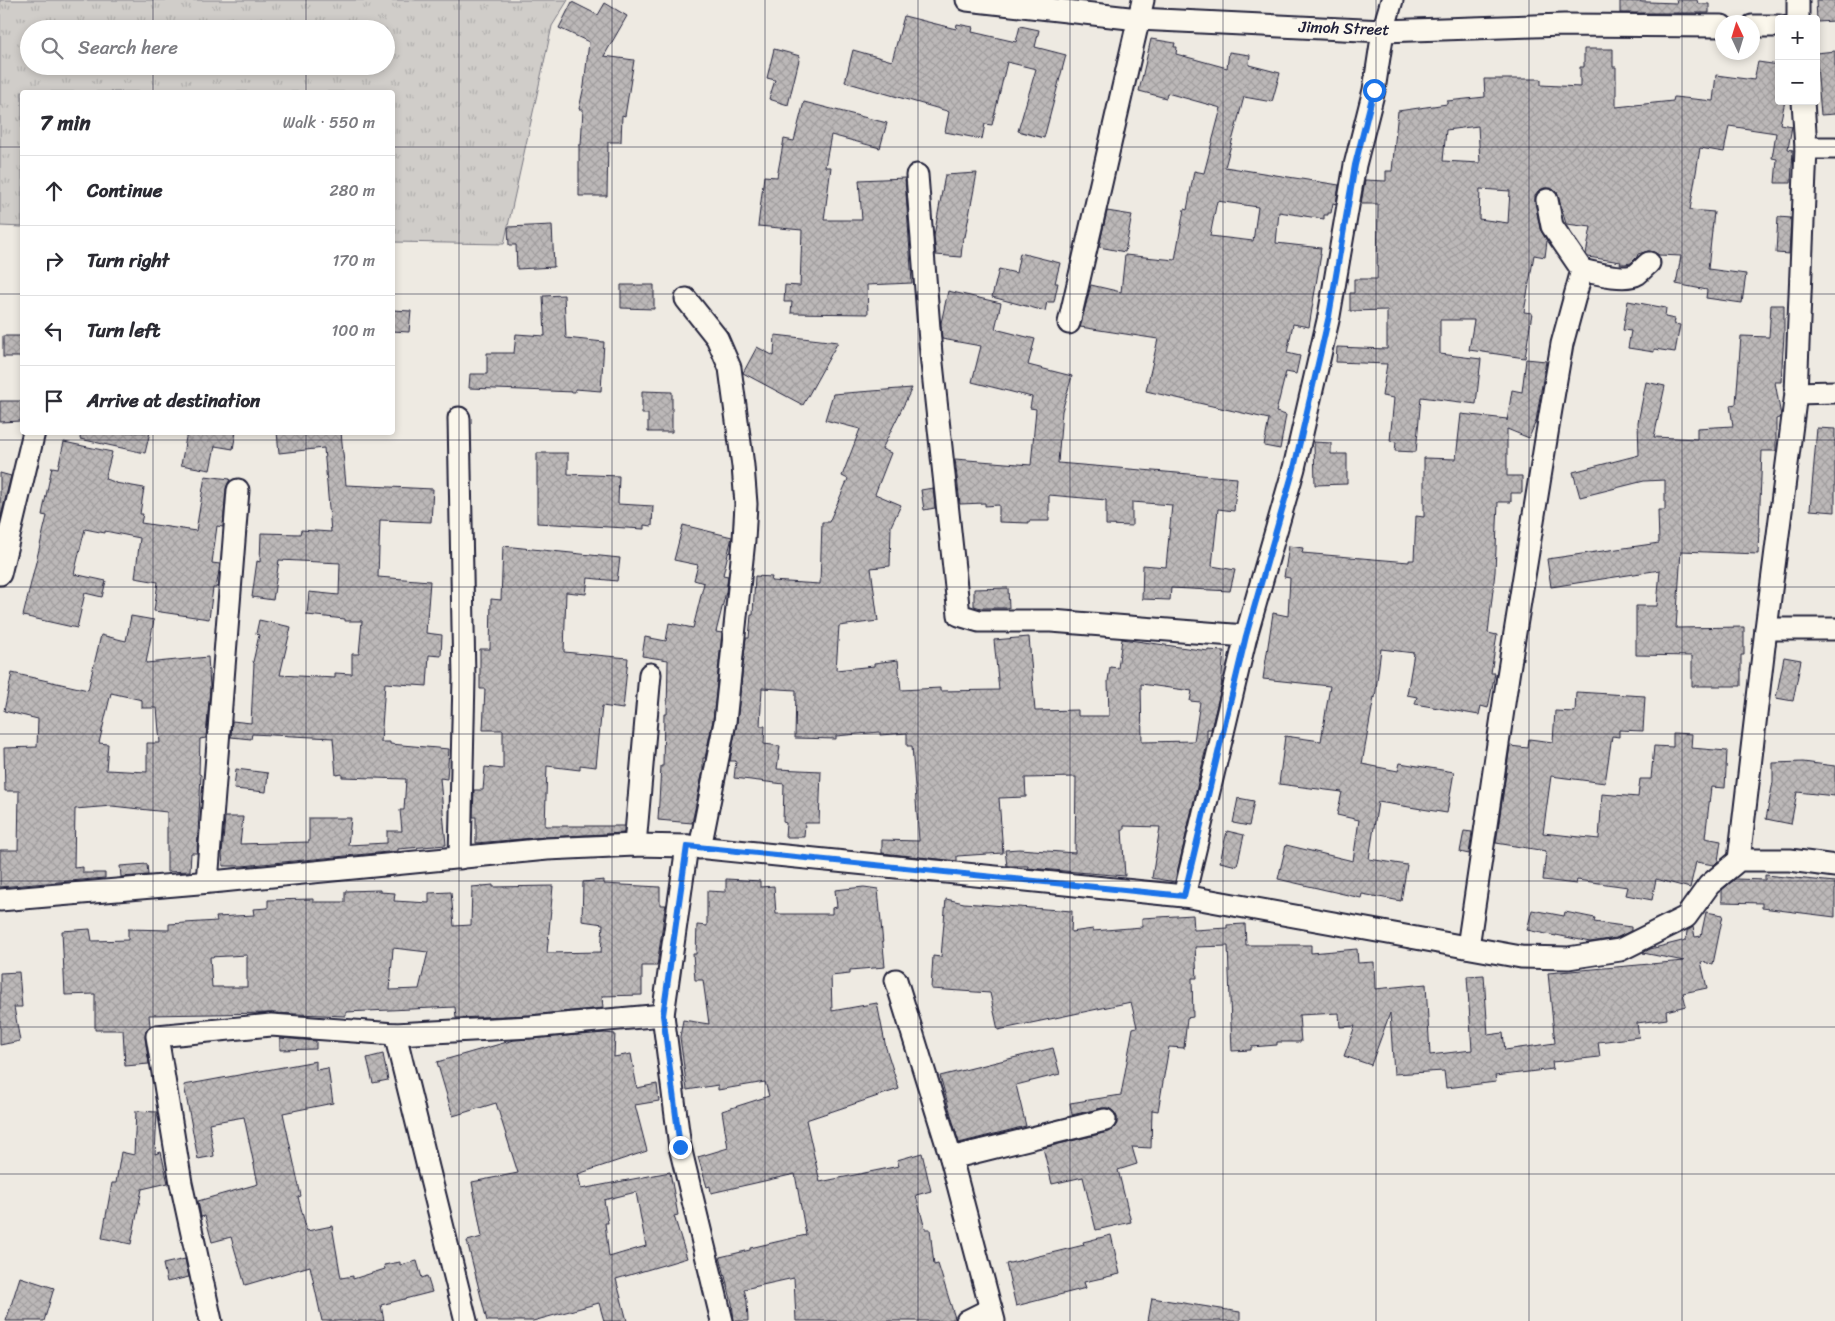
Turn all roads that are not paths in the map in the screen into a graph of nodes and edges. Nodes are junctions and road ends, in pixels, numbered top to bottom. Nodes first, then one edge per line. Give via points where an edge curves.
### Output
1 (967, 0) edge
2 (1392, 0) edge
3 (1798, 0) edge
4 (1140, 9) edge
5 (1798, 15) edge
6 (1715, 26) edge
7 (1760, 26) edge
8 (1775, 26) edge
9 (1383, 31) junction
10 (1803, 105) edge
11 (1806, 148) junction
12 (1835, 148) edge
13 (917, 175) dead end
14 (1547, 200) dead end
15 (1649, 262) dead end
16 (1582, 270) junction
17 (686, 300) dead end
18 (1069, 323) dead end
19 (1835, 392) edge
20 (1796, 393) junction
21 (458, 418) dead end
22 (33, 435) edge
23 (238, 490) dead end
24 (0, 574) edge
25 (1766, 629) junction
26 (1835, 629) edge
27 (1246, 636) junction
28 (650, 674) dead end
29 (635, 845) junction
30 (693, 847) junction
31 (460, 858) junction
32 (1739, 860) junction
33 (1835, 866) edge
34 (208, 882) junction
35 (1184, 896) junction
36 (0, 900) edge
37 (1468, 947) junction
38 (896, 980) dead end
39 (663, 1015) junction
40 (395, 1034) junction
41 (1105, 1120) dead end
42 (950, 1158) junction
43 (993, 1315) edge
44 (211, 1321) edge
45 (466, 1321) edge
46 (722, 1321) edge
47 (967, 1321) edge

1 - 4 street, Jimoh Street
2 - 9 street
3 - 5 street
4 - 9 street, Jimoh Street
4 - 18 street
6 - 9 street, Jimoh Street via 1564,25
7 - 8 street
9 - 27 street via 1374,90 1355,165 1329,316 1294,468
10 - 11 street
11 - 12 street
11 - 20 street
13 - 27 street via 930,354 959,615 979,621 1051,621
14 - 16 street via 1552,226
15 - 16 street via 1638,274 1631,276
16 - 37 street via 1562,344 1506,685
17 - 30 street via 717,338 730,368 746,504 725,722
19 - 20 street
20 - 25 street
21 - 31 street via 464,678
22 - 24 street
23 - 34 street
25 - 26 street
25 - 32 street
27 - 35 street
28 - 29 street
29 - 30 street
29 - 31 street via 547,849
30 - 35 street
30 - 39 street
31 - 34 street
32 - 33 street via 1790,860
32 - 37 street via 1709,885 1686,917 1620,950 1568,958 1521,957
34 - 36 street
35 - 37 street
38 - 42 street
39 - 40 street via 531,1027
39 - 46 street via 680,1147
40 - 44 street via 271,1025 158,1036 181,1182
40 - 45 street
41 - 42 street
42 - 43 street
43 - 47 street

